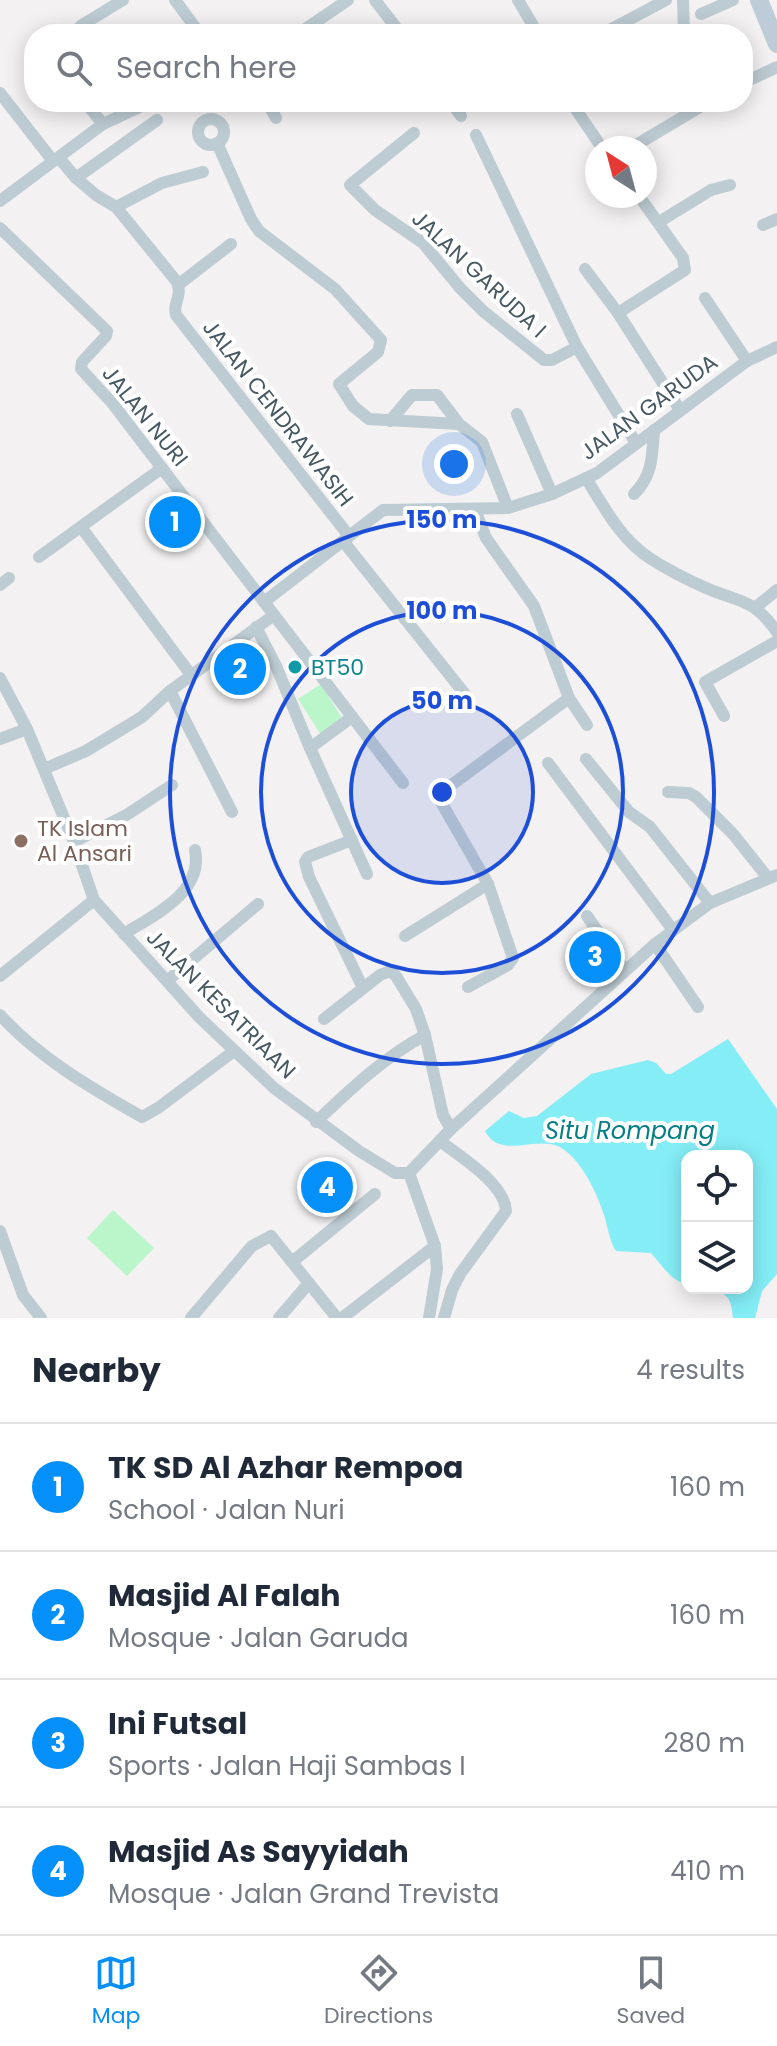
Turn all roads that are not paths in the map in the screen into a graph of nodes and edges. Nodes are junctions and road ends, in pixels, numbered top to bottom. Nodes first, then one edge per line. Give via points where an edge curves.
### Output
1 (123, 0) edge
2 (175, 0) edge
3 (348, 0) edge
4 (375, 0) edge
5 (518, 0) edge
6 (666, 0) edge
7 (683, 0) edge
8 (733, 0) edge
9 (759, 0) edge
10 (701, 14) dead end
11 (84, 24) edge
12 (193, 24) edge
13 (313, 24) edge
14 (393, 24) edge
15 (532, 24) edge
16 (621, 24) edge
17 (684, 24) edge
18 (777, 44) edge
19 (777, 67) edge
20 (753, 78) edge
21 (0, 93) edge
22 (93, 112) edge
23 (129, 112) edge
24 (273, 112) edge
25 (458, 112) edge
26 (578, 112) edge
27 (691, 112) edge
28 (461, 116) dead end
29 (276, 118) dead end
30 (157, 120) dead end
31 (103, 124) junction
32 (414, 133) dead end
33 (476, 135) dead end
34 (594, 136) edge
35 (651, 136) edge
36 (217, 143) dead end
37 (56, 160) junction
38 (203, 172) dead end
39 (76, 178) junction
40 (730, 185) dead end
41 (0, 201) edge
42 (116, 207) junction
43 (648, 208) edge
44 (777, 219) edge
45 (659, 222) junction
46 (763, 225) dead end
47 (0, 228) edge
48 (231, 244) dead end
49 (585, 269) dead end
50 (178, 285) junction
51 (705, 298) dead end
52 (618, 313) junction
53 (577, 347) junction
54 (777, 347) edge
55 (747, 361) junction
56 (680, 410) junction
57 (517, 414) dead end
58 (390, 421) junction
59 (459, 424) junction
60 (654, 430) junction
61 (636, 443) junction
62 (162, 468) junction
63 (586, 478) junction
64 (552, 494) junction
65 (634, 494) dead end
66 (508, 508) junction
67 (475, 510) junction
68 (81, 527) junction
69 (346, 538) junction
70 (39, 557) dead end
71 (777, 590) edge
72 (264, 602) junction
73 (756, 607) junction
74 (274, 615) junction
75 (256, 627) junction
76 (777, 632) edge
77 (777, 641) edge
78 (191, 675) junction
79 (0, 678) edge
80 (170, 691) junction
81 (468, 698) dead end
82 (569, 698) junction
83 (724, 716) dead end
84 (352, 717) junction
85 (587, 725) dead end
86 (27, 729) junction
87 (0, 739) edge
88 (310, 748) junction
89 (586, 759) dead end
90 (548, 763) dead end
91 (44, 769) junction
92 (403, 783) dead end
93 (172, 785) dead end
94 (668, 792) dead end
95 (232, 812) dead end
96 (352, 840) junction
97 (74, 842) junction
98 (195, 850) dead end
99 (367, 874) dead end
100 (773, 876) edge
101 (488, 884) junction
102 (94, 900) junction
103 (710, 903) junction
104 (258, 904) dead end
105 (587, 916) dead end
106 (673, 930) junction
107 (124, 934) junction
108 (405, 936) dead end
109 (655, 944) junction
110 (624, 969) junction
111 (0, 976) edge
112 (167, 981) junction
113 (468, 987) dead end
114 (363, 988) junction
115 (698, 1007) dead end
116 (0, 1015) edge
117 (324, 1019) dead end
118 (425, 1035) junction
119 (234, 1051) junction
120 (316, 1122) junction
121 (451, 1129) junction
122 (440, 1141) junction
123 (409, 1173) junction
124 (375, 1194) dead end
125 (0, 1231) edge
126 (435, 1246) junction
127 (292, 1262) junction
128 (309, 1283) junction
129 (41, 1318) edge
130 (191, 1318) edge
131 (279, 1318) edge
132 (340, 1318) edge
133 (429, 1318) edge
134 (444, 1318) edge

1 - 11 street
2 - 12 street
3 - 13 street
4 - 14 street
5 - 15 street
6 - 16 street
7 - 17 street
8 - 10 street
9 - 18 main road
19 - 20 street
21 - 37 street
22 - 31 street
23 - 31 street
24 - 29 street
25 - 28 street
26 - 34 street
27 - 35 street
30 - 39 street
31 - 37 street
32 - 53 street, JALAN GARUDA I via 352,181 353,190 423,243 483,311 544,360
33 - 53 street, JALAN GARUDA I
36 - 58 street via 259,231 335,289 381,340 378,352 339,384 369,419
37 - 39 street
37 - 41 street
38 - 42 street via 162,183
39 - 42 street
40 - 45 street via 711,190
42 - 50 street
43 - 45 street
44 - 46 street
45 - 52 street via 686,268
47 - 62 street, JALAN NURI via 107,331 81,369
48 - 50 street
49 - 52 street
50 - 69 street, JALAN CENDRAWASIH via 176,315
51 - 55 street
52 - 56 street
53 - 61 street, JALAN GARUDA I
54 - 55 street, JALAN GARUDA
55 - 56 street, JALAN GARUDA
56 - 60 street, JALAN GARUDA
57 - 64 street
58 - 59 street
58 - 59 street via 412,395 437,395
59 - 66 street via 482,442
60 - 61 street, JALAN GARUDA
60 - 65 street via 650,473
61 - 63 street, JALAN GARUDA
62 - 68 street
62 - 72 street, JALAN NURI
63 - 64 street, JALAN GARUDA
63 - 73 street via 613,521 650,558
64 - 66 street, JALAN GARUDA
66 - 67 street, JALAN GARUDA
67 - 69 street, JALAN GARUDA via 383,510
67 - 82 street via 486,538 534,606
68 - 70 street
68 - 78 street
69 - 72 street, JALAN GARUDA
69 - 81 street, JALAN CENDRAWASIH
71 - 73 street
72 - 74 street
73 - 76 street
74 - 75 street
74 - 84 street
75 - 78 street
75 - 88 street
77 - 83 street via 705,682
78 - 80 street
79 - 86 street
80 - 91 street via 86,751
80 - 95 street
82 - 85 street
82 - 101 street via 442,792 441,802
84 - 88 street
84 - 92 street
86 - 87 street
86 - 91 street
88 - 96 street
89 - 103 street via 629,812 650,827
90 - 106 street
91 - 97 street
93 - 97 street
94 - 100 street via 693,794
96 - 99 street
96 - 114 street via 305,862
97 - 102 street
98 - 107 street via 196,870 185,890
100 - 103 street
101 - 108 street
101 - 113 street via 513,958
102 - 107 street, JALAN KESATRIAAN
102 - 111 street
103 - 106 street
104 - 112 street
105 - 110 street
106 - 109 street
107 - 112 street, JALAN KESATRIAAN
109 - 110 street
109 - 115 street
110 - 121 street
112 - 119 street, JALAN KESATRIAAN
114 - 117 street
114 - 118 street via 390,971 416,1009
116 - 119 street via 22,1039 142,1117
118 - 120 street via 396,1051
118 - 121 street
119 - 120 street, JALAN KESATRIAAN
120 - 123 street, JALAN KESATRIAAN via 395,1173
121 - 122 street
122 - 123 street
122 - 134 street via 492,1182 504,1196 506,1211 460,1274
123 - 126 street
124 - 127 street
125 - 129 street via 23,1295
126 - 132 street
126 - 133 street
127 - 128 street
127 - 130 street via 271,1236 259,1241
128 - 131 street
128 - 132 street

